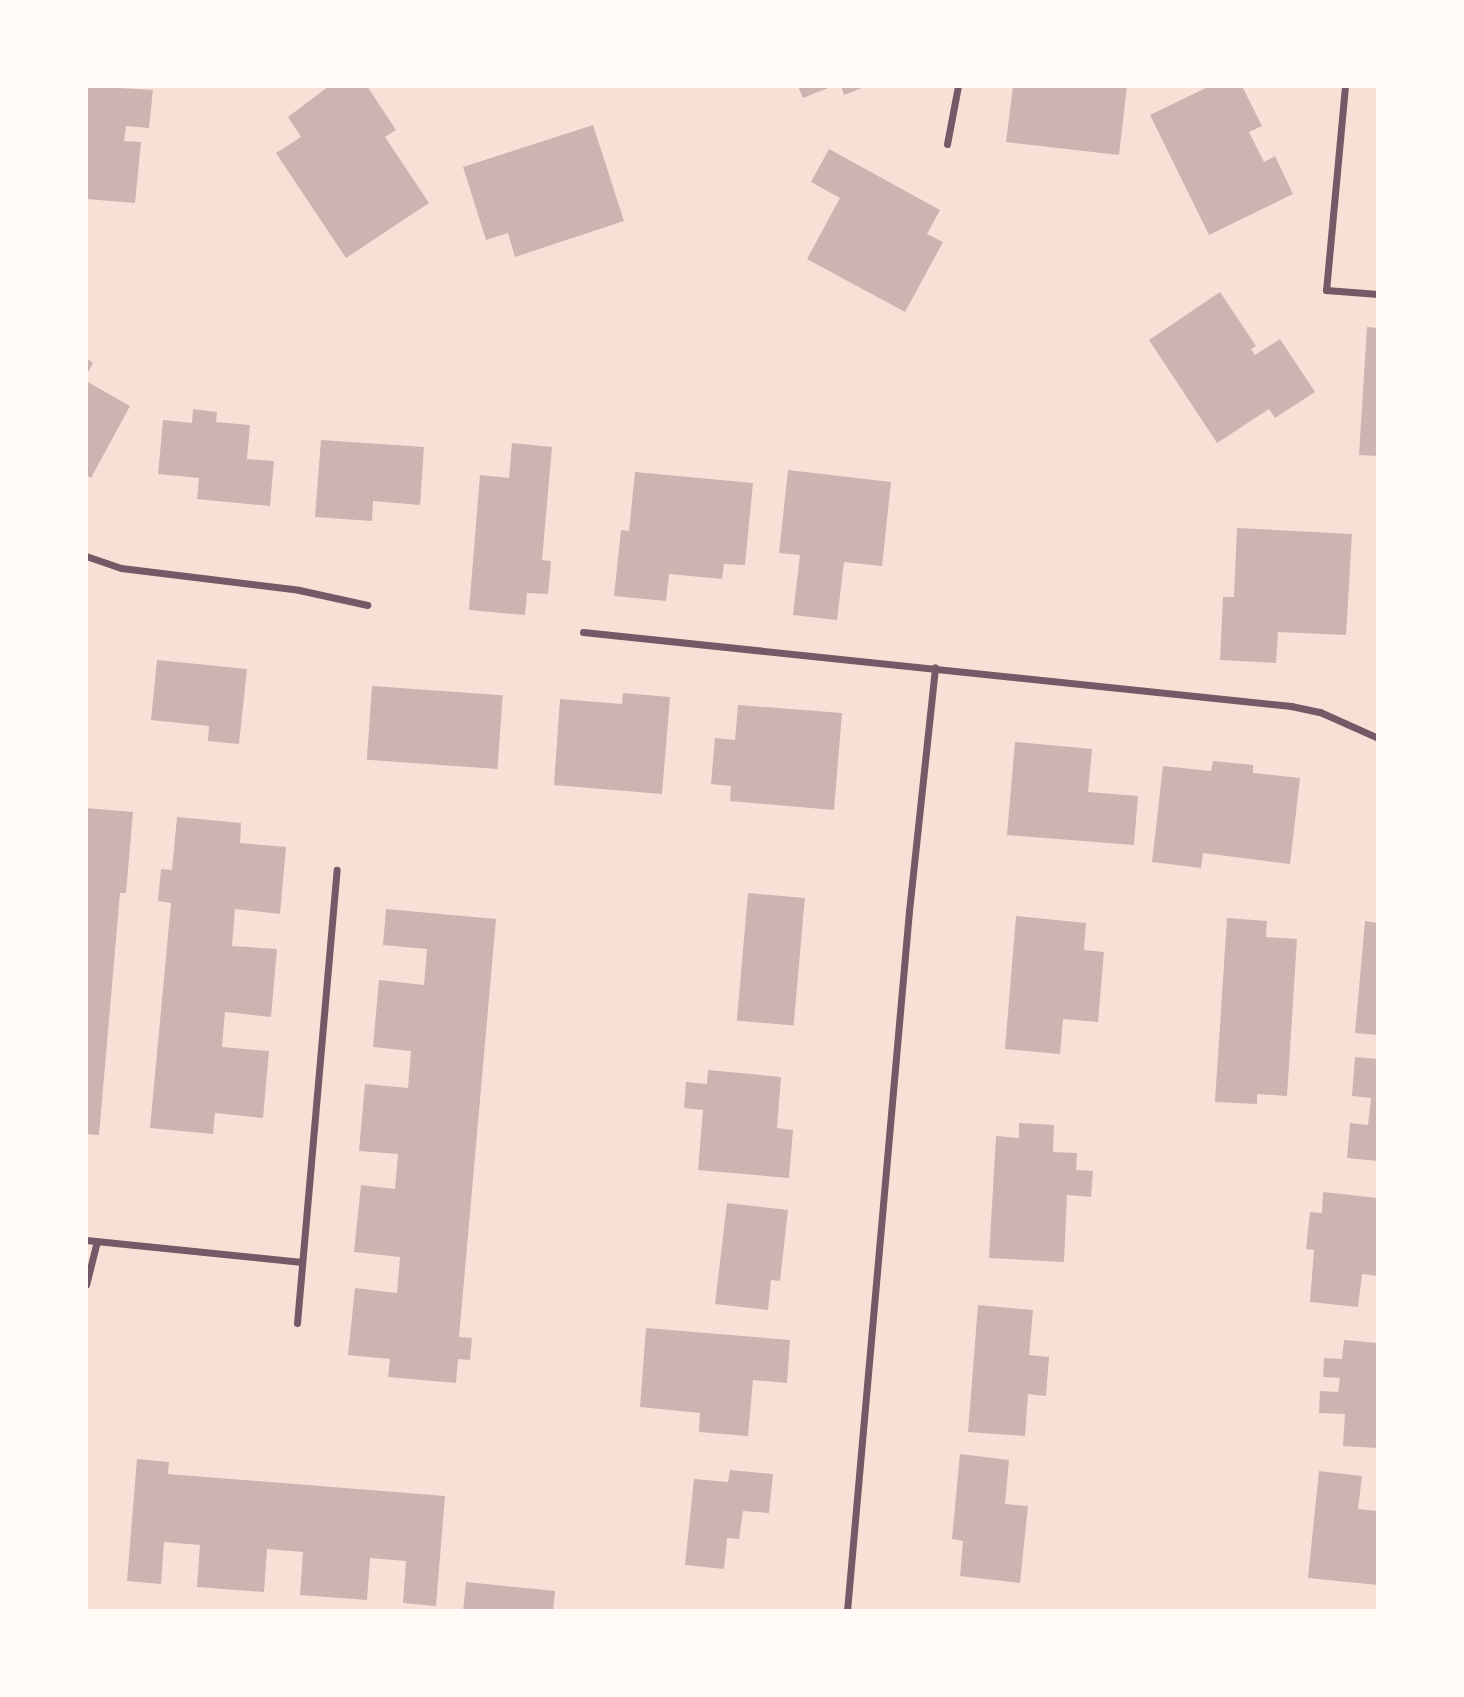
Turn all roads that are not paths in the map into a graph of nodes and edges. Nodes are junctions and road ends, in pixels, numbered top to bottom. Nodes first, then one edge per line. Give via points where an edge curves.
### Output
1 (958, 86) edge
2 (1345, 86) edge
3 (947, 144) dead end
4 (1378, 295) edge
5 (86, 556) edge
6 (367, 605) dead end
7 (583, 632) dead end
8 (935, 667) junction
9 (1378, 738) edge
10 (337, 870) dead end
11 (86, 1240) edge
12 (97, 1241) junction
13 (302, 1262) junction
14 (86, 1285) edge
15 (297, 1323) dead end
16 (847, 1611) edge

1 - 3 street
2 - 4 street via 1326,290
5 - 6 street via 121,568 299,590
7 - 8 street
8 - 9 street via 1291,706 1320,712
8 - 16 street via 907,923
10 - 13 street
11 - 12 street
12 - 13 street
12 - 14 street
13 - 15 street

